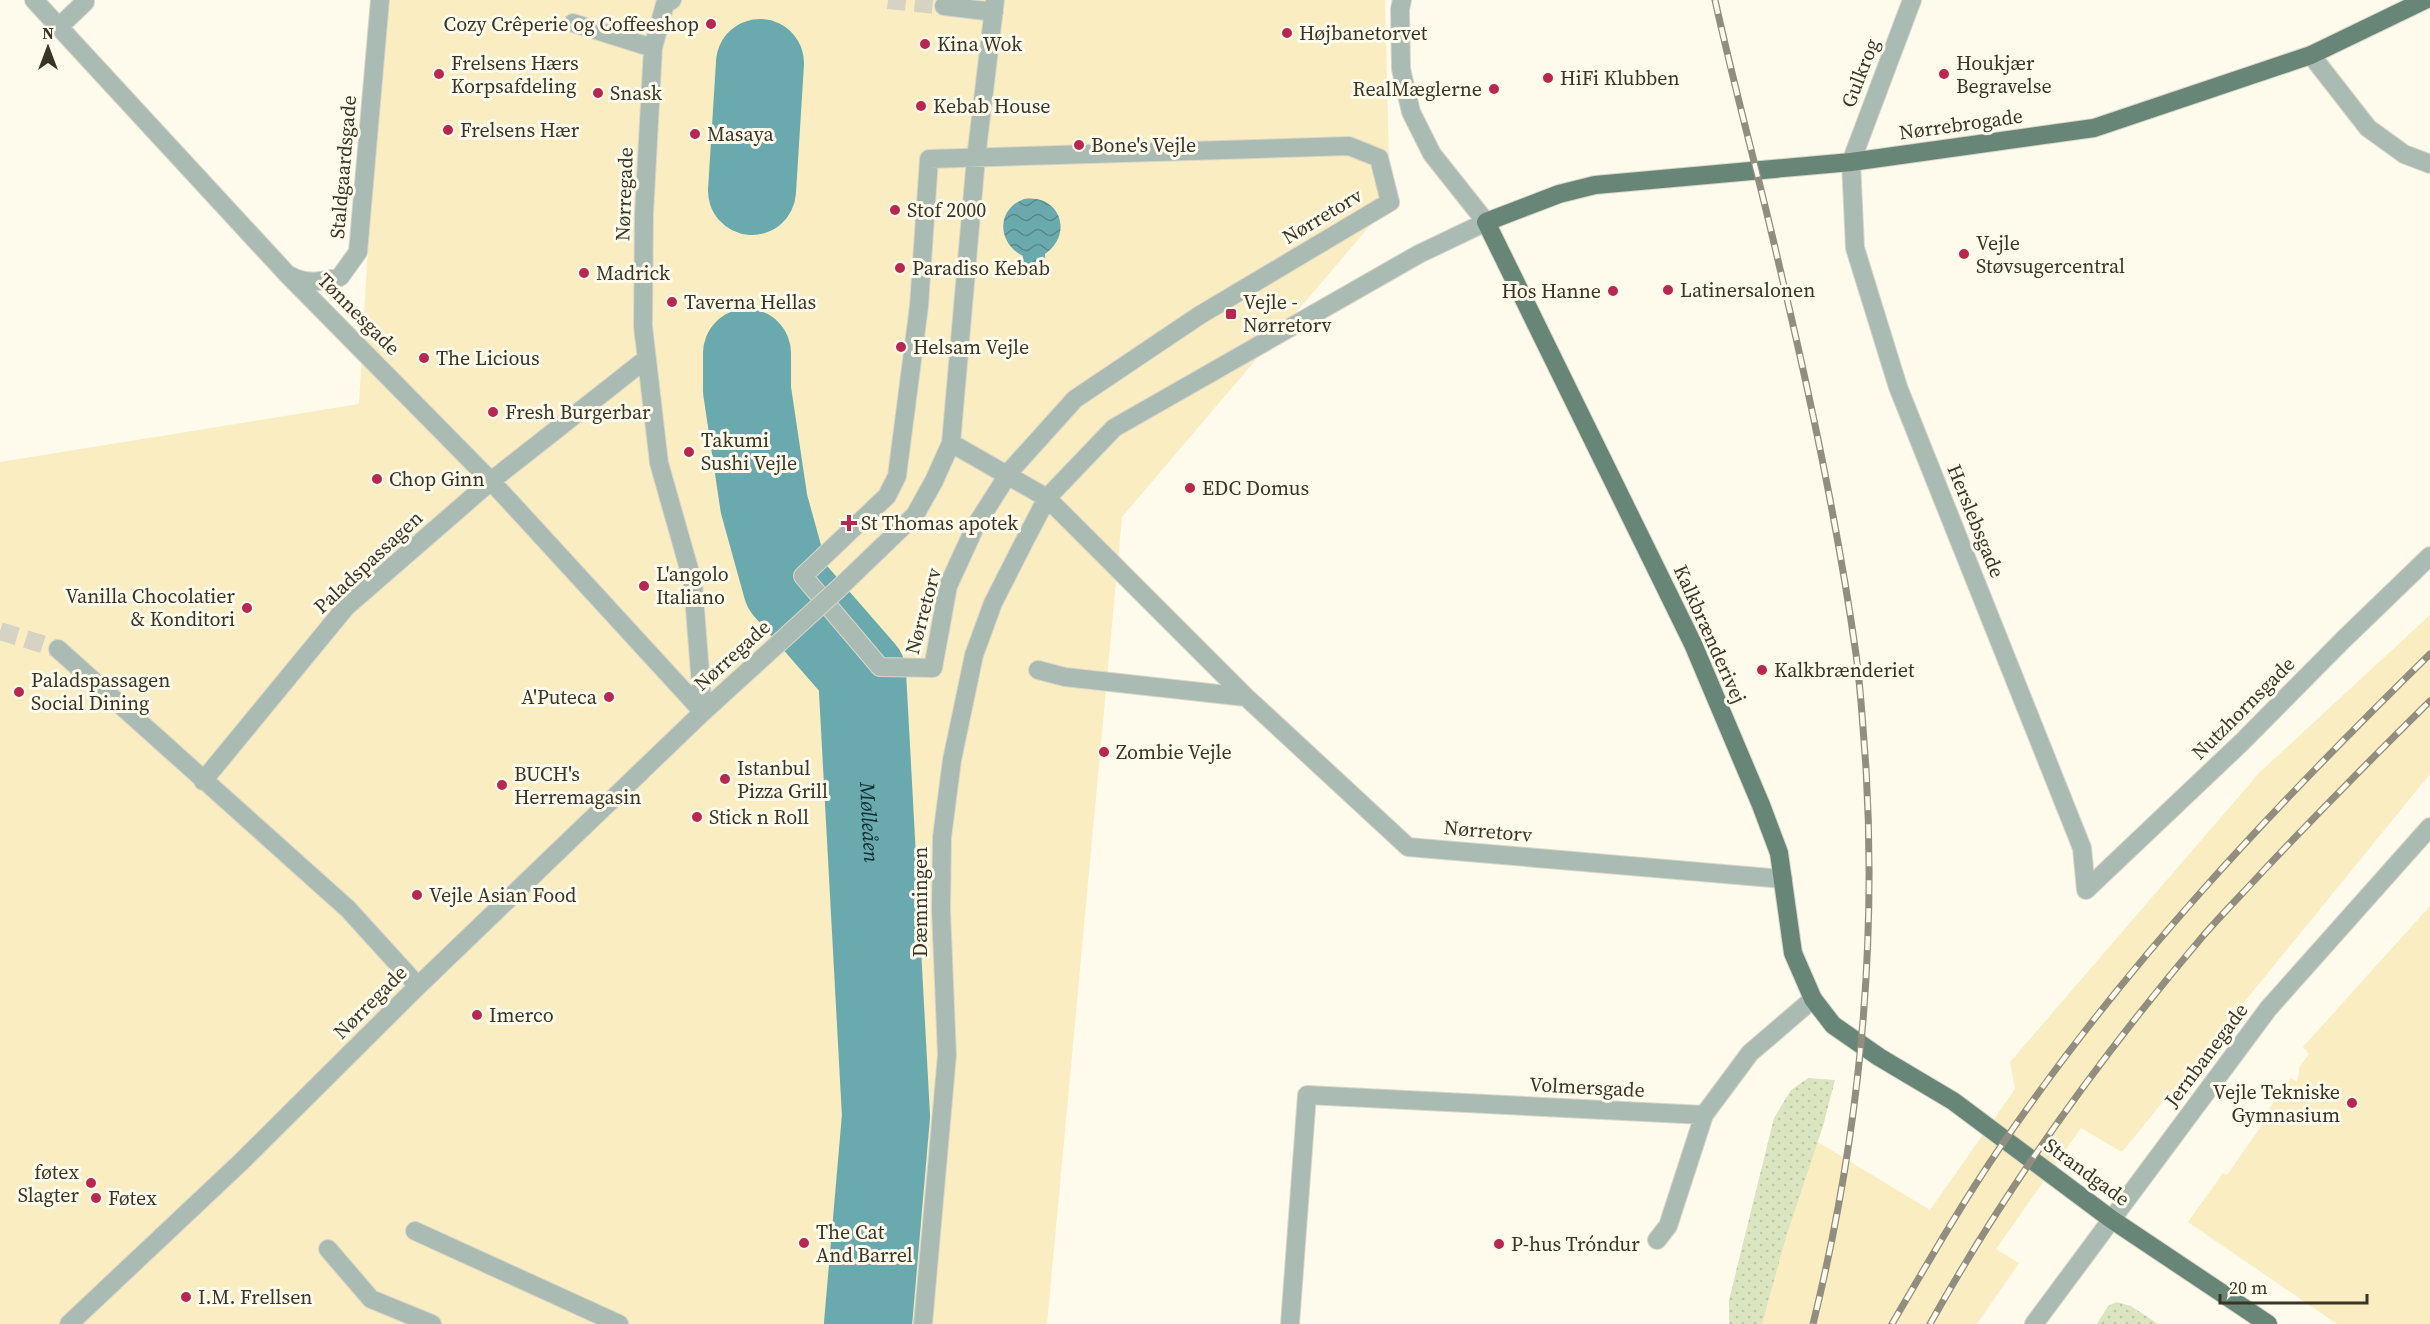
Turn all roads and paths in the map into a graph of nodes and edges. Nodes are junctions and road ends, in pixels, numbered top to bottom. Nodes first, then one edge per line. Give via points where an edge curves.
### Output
1 (34, 0) edge
2 (380, 0) edge
3 (672, 0) edge
4 (1402, 0) edge
5 (1912, 0) edge
6 (2425, 0) edge
7 (86, 2) dead end
8 (944, 6) dead end
9 (995, 6) edge
10 (573, 23) dead end
11 (59, 27) junction
12 (653, 48) junction
13 (2311, 55) junction
14 (976, 158) junction
15 (1851, 162) junction
16 (2430, 164) edge
17 (1486, 222) junction
18 (287, 274) junction
19 (646, 358) junction
20 (951, 444) junction
21 (1007, 476) junction
22 (491, 481) junction
23 (1047, 498) junction
24 (2430, 556) edge
25 (58, 649) tunnel mouth
26 (1038, 670) dead end
27 (1246, 697) junction
28 (703, 712) junction
29 (203, 781) junction
30 (2430, 827) edge
31 (1783, 879) junction
32 (2086, 890) joint
33 (418, 986) junction
34 (1813, 999) junction
35 (1879, 1057) joint
36 (1704, 1115) junction
37 (2111, 1219) junction
38 (415, 1231) dead end
39 (1657, 1240) dead end
40 (328, 1249) dead end
41 (69, 1324) edge
42 (432, 1324) edge
43 (619, 1324) edge
44 (923, 1324) edge
45 (1290, 1324) edge
46 (2034, 1324) edge
47 (2268, 1324) edge

1 - 11 street, Tønnesgade
2 - 18 street, Staldgaardsgade via 358,252 340,277 312,282
3 - 12 street, Nørregade via 665,4
4 - 17 street via 1401,69 1411,112 1432,154
5 - 15 street, Gulkrog
6 - 13 main road, Nørrebrogade
7 - 11 street
8 - 9 street
9 - 14 street
10 - 12 street
11 - 18 street, Tønnesgade
12 - 19 street, Nørregade via 644,214
13 - 15 main road, Nørrebrogade via 2094,128
13 - 16 street via 2368,128 2404,154
14 - 20 street
14 - 21 street, Nørretorv via 930,159 919,306 897,476 887,496 803,576 880,667 933,668 948,586 976,525
14 - 21 street, Nørretorv via 1348,146 1379,158 1390,202 1200,315 1075,399
15 - 17 main road, Nørrebrogade via 1595,185 1559,194
15 - 32 street, Herslebsgade via 1855,248 1898,387 2082,848
17 - 23 street via 1419,254 1114,428
17 - 31 main road, Kalkbrænderivej via 1693,644 1761,805 1779,853
18 - 22 street, Tønnesgade
19 - 22 street, Paladspassagen
19 - 28 street, Nørregade via 659,463 693,583
20 - 21 street, Nørretorv
20 - 28 street, Nørregade, bridge via 915,514
21 - 23 street, Nørretorv
22 - 28 street, Tønnesgade
22 - 29 street, Paladspassagen via 346,607
23 - 27 street, Nørretorv
23 - 44 street, Dæmningen via 993,603 974,655 952,760 942,837 940,910 947,1055
24 - 32 street, Nutzhornsgade
25 - 29 street
26 - 27 street via 1065,677
27 - 31 street, Nørretorv via 1408,847
28 - 33 street, Nørregade
29 - 33 street via 348,909
30 - 37 street, Jernbanegade via 2268,1009
31 - 34 main road, Kalkbrænderivej via 1793,953
33 - 41 street, Nørregade via 241,1162
34 - 35 main road, Kalkbrænderivej via 1833,1025
34 - 36 street via 1750,1053
35 - 37 main road, Strandgade via 1953,1101
36 - 39 street via 1668,1226
36 - 45 street, Volmersgade via 1307,1095
37 - 46 street, Jernbanegade
37 - 47 main road, Strandgade
38 - 43 street
40 - 42 street via 371,1299

